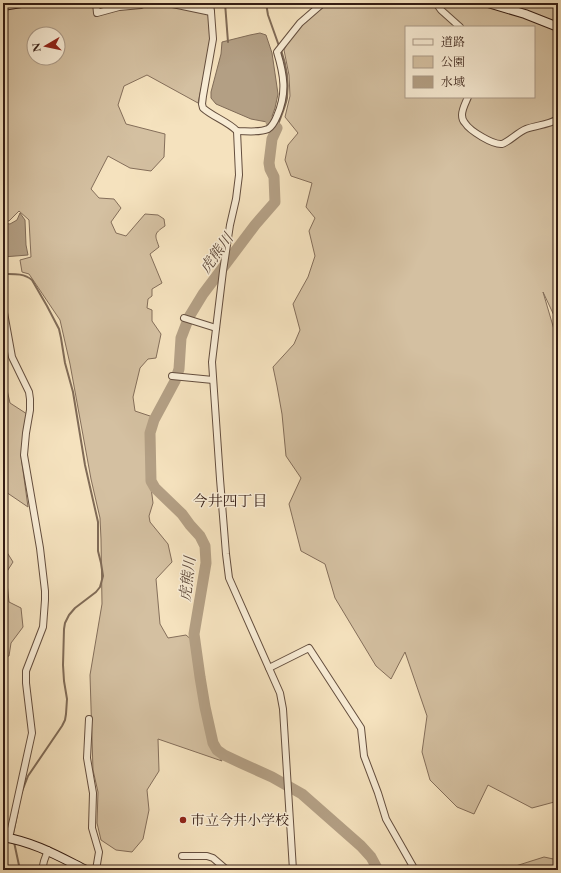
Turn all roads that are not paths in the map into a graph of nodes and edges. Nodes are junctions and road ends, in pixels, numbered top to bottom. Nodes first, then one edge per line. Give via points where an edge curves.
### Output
1 (21, 3) edge
2 (145, 3) edge
3 (168, 3) edge
4 (210, 3) edge
5 (324, 3) edge
6 (436, 3) edge
7 (488, 3) edge
8 (3, 6) edge
9 (96, 6) edge
10 (212, 12) junction
11 (459, 26) edge
12 (558, 27) edge
13 (468, 98) edge
14 (558, 118) edge
15 (237, 131) junction
16 (3, 307) edge
17 (184, 318) dead end
18 (216, 328) junction
19 (172, 376) dead end
20 (213, 380) junction
21 (270, 668) junction
22 (89, 719) dead end
23 (9, 838) edge
24 (48, 850) junction
25 (182, 856) dead end
26 (42, 870) edge
27 (86, 870) edge
28 (96, 870) edge
29 (227, 870) edge
30 (293, 870) edge
31 (415, 870) edge

1 - 8 main road
2 - 9 street via 97,13
3 - 10 street
4 - 10 street
5 - 15 street via 300,23 277,52 284,85 283,101 273,125 262,131
6 - 11 street
7 - 12 main road
10 - 15 street via 212,39 202,104 206,111
13 - 14 street via 462,113 465,125 498,144 504,144 525,129 545,125
15 - 18 street via 239,175
16 - 23 street via 12,357 29,392 30,410 24,455 40,548 45,595 43,627 26,671 32,733
17 - 18 street
18 - 20 street
19 - 20 street
20 - 21 street via 230,578
21 - 30 street via 283,709
21 - 31 street via 309,648 362,728 364,756 386,819
22 - 28 street via 87,758 94,792 92,828 99,852
23 - 24 main road
24 - 26 street
24 - 27 main road
25 - 29 street via 207,856

